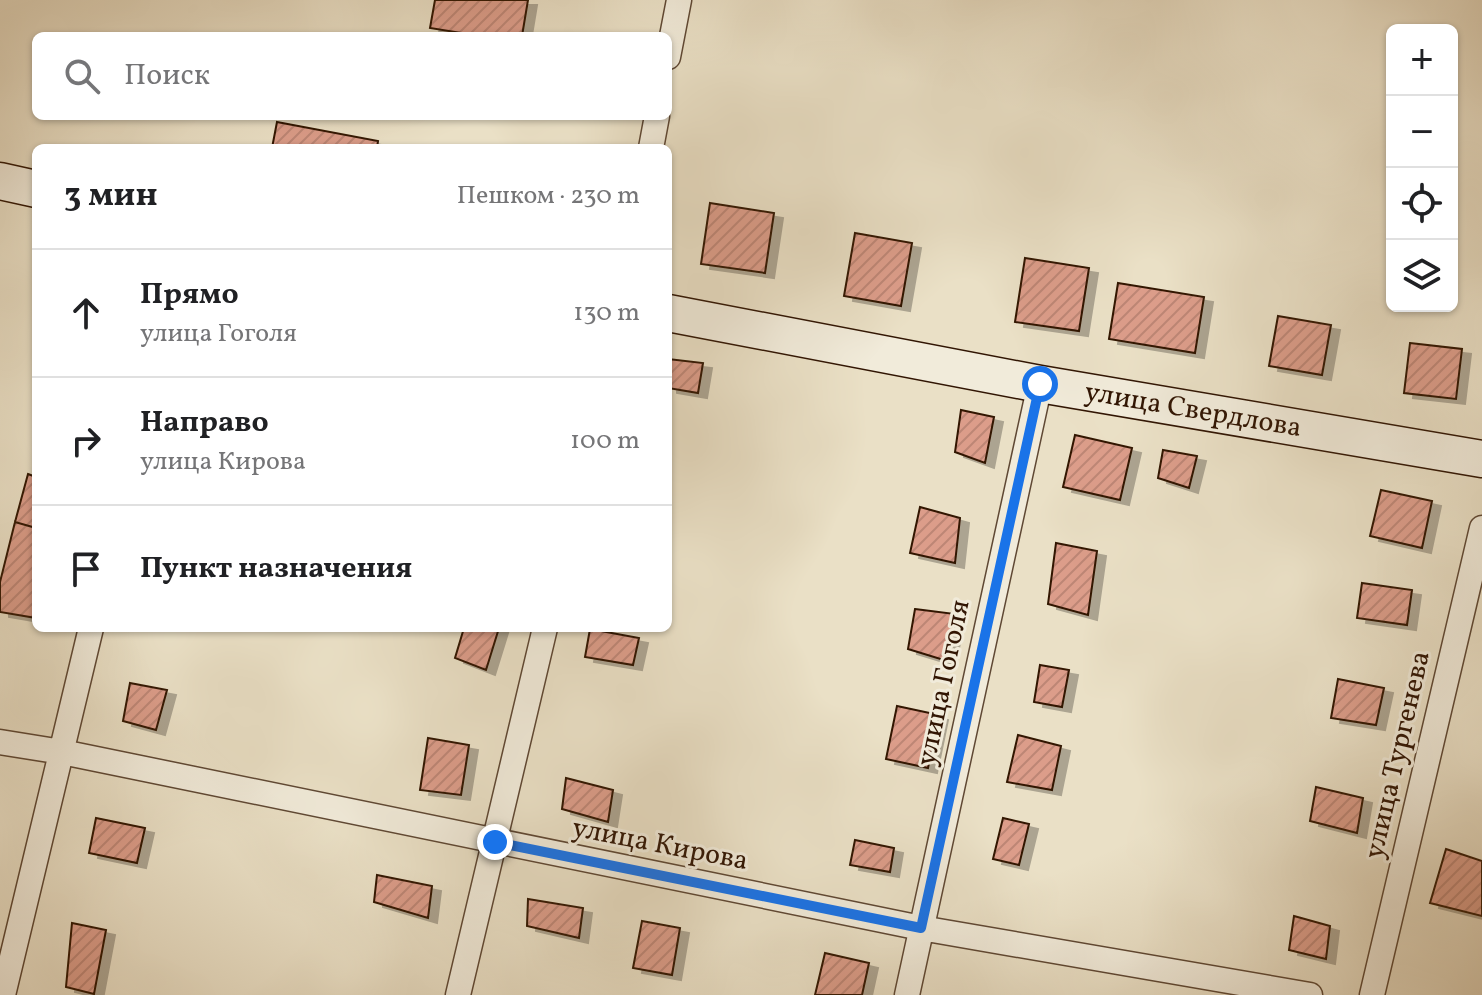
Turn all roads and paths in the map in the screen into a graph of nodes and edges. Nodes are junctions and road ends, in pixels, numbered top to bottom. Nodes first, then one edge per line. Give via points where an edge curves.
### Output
1 (679, 0) edge
2 (672, 36) edge
3 (656, 120) edge
4 (652, 144) edge
5 (0, 181) edge
6 (32, 188) edge
7 (672, 314) edge
8 (1040, 384) junction
9 (1482, 459) edge
10 (1482, 528) edge
11 (90, 632) edge
12 (544, 632) edge
13 (0, 742) edge
14 (62, 752) junction
15 (495, 842) junction
16 (921, 928) junction
17 (3, 995) edge
18 (458, 995) edge
19 (907, 995) edge
20 (1310, 995) edge
21 (1372, 995) edge

1 - 2 street
3 - 4 street
5 - 6 street
7 - 8 street, улица Свердлова
8 - 9 street, улица Свердлова
8 - 16 street, улица Гоголя
10 - 21 street, улица Тургенева
11 - 14 street
12 - 15 street
13 - 14 street, улица Кирова
14 - 15 street, улица Кирова
14 - 17 street
15 - 16 street, улица Кирова
15 - 18 street
16 - 19 street, улица Гоголя
16 - 20 street, улица Кирова

